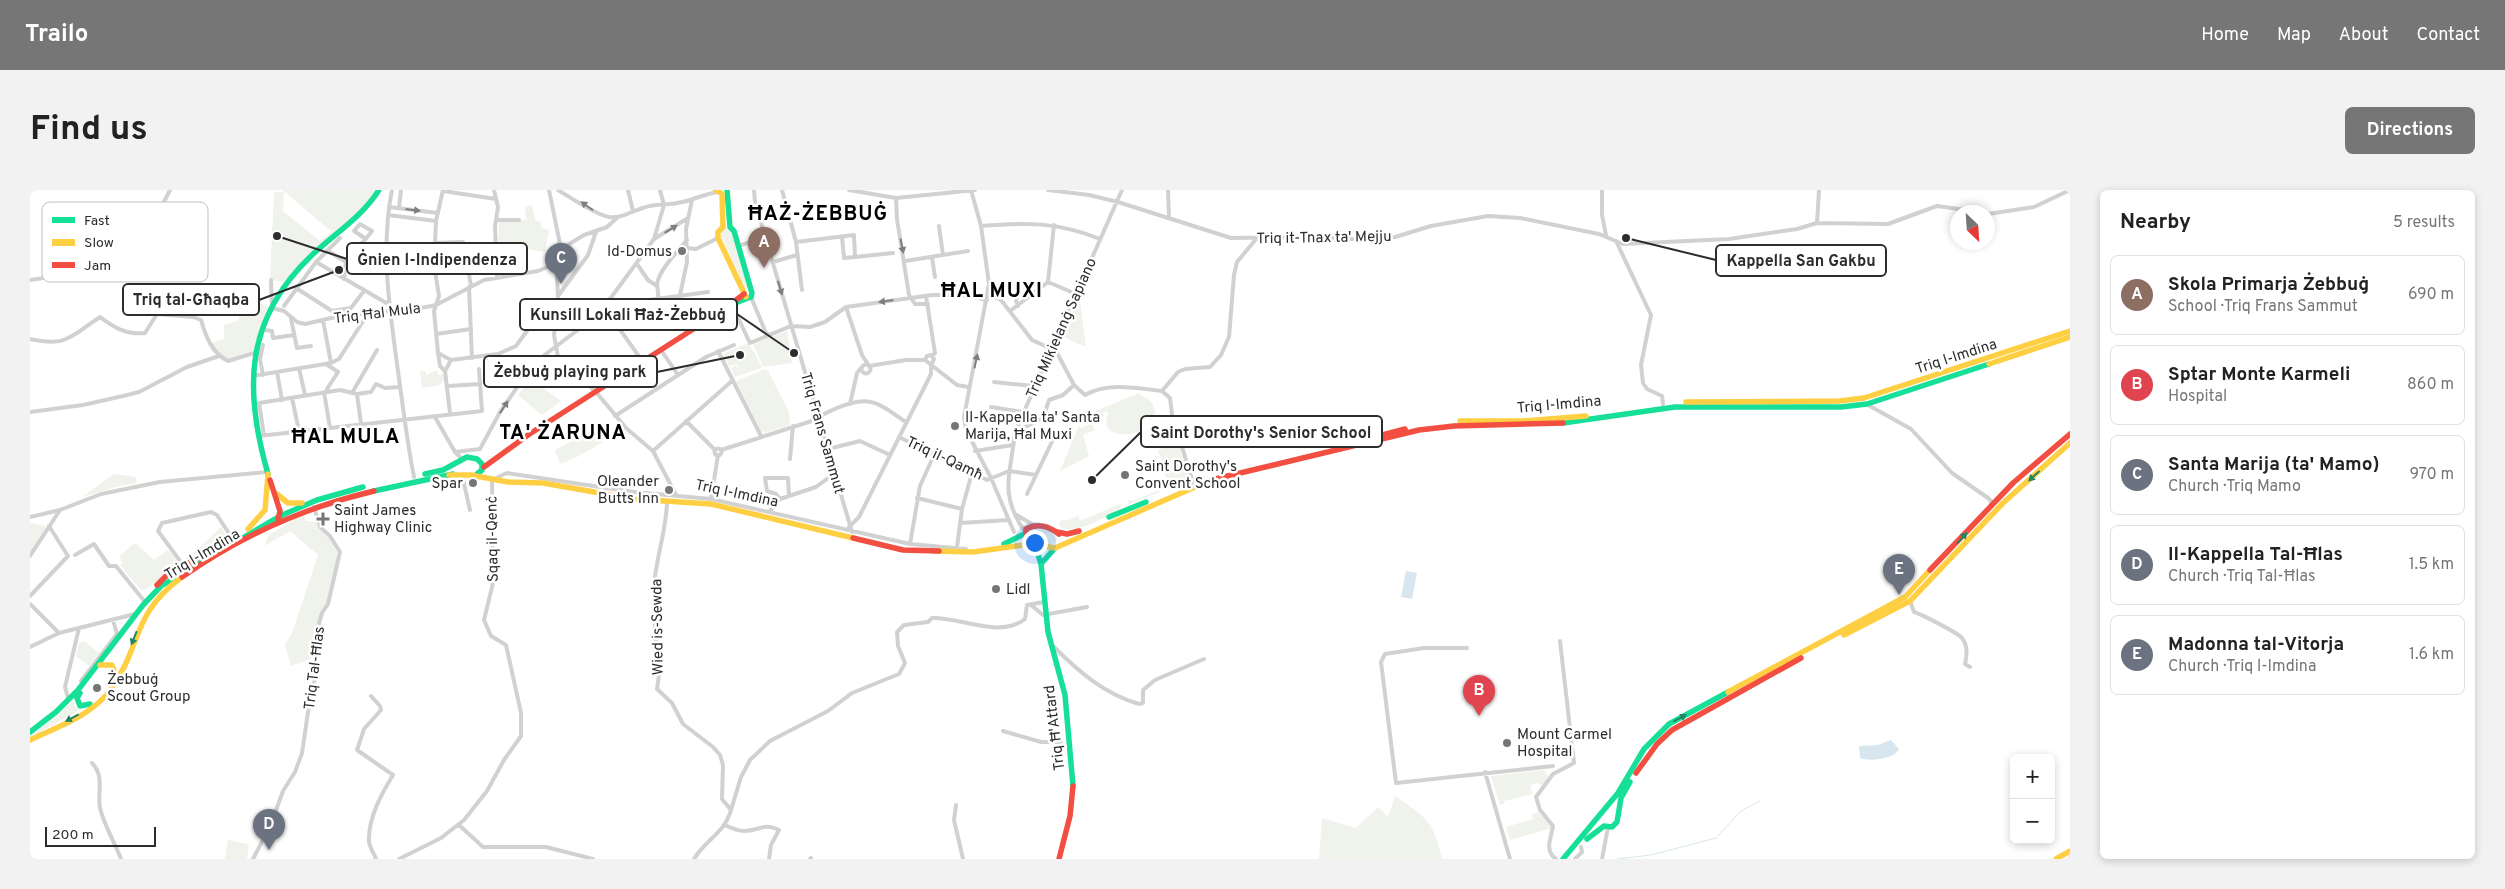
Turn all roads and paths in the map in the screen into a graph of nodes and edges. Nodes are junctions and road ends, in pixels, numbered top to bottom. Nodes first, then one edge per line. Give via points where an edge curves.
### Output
1 (170, 190) edge
2 (379, 190) edge
3 (392, 190) edge
4 (401, 190) edge
5 (494, 190) edge
6 (549, 190) edge
7 (558, 190) edge
8 (628, 190) edge
9 (660, 190) edge
10 (712, 190) edge
11 (728, 190) edge
12 (754, 190) edge
13 (850, 190) edge
14 (892, 190) edge
15 (901, 190) edge
16 (973, 190) edge
17 (1048, 190) edge
18 (1122, 190) edge
19 (1168, 190) edge
20 (1602, 190) edge
21 (1818, 190) edge
22 (2070, 190) edge
23 (443, 191) edge
24 (718, 191) edge
25 (782, 192) edge
26 (1089, 192) edge
27 (708, 194) junction
28 (902, 196) junction
29 (890, 197) junction
30 (896, 198) junction
31 (496, 199) junction
32 (692, 200) junction
33 (164, 202) edge
34 (1118, 202) junction
35 (664, 205) junction
36 (389, 207) junction
37 (399, 208) junction
38 (1950, 208) edge
39 (633, 211) junction
40 (438, 213) junction
41 (1995, 213) edge
42 (388, 215) junction
43 (618, 217) junction
44 (688, 218) junction
45 (1169, 218) junction
46 (497, 220) junction
47 (519, 220) dead end
48 (436, 222) junction
49 (1817, 223) junction
50 (939, 226) dead end
51 (981, 226) junction
52 (1054, 226) junction
53 (723, 227) junction
54 (730, 227) junction
55 (596, 232) junction
56 (1606, 236) junction
57 (766, 237) junction
58 (842, 237) junction
59 (340, 238) dead end
60 (718, 238) junction
61 (1257, 238) junction
62 (654, 239) junction
63 (1100, 239) junction
64 (365, 240) dead end
65 (687, 240) junction
66 (1616, 241) junction
67 (796, 242) junction
68 (435, 243) junction
69 (738, 246) junction
70 (687, 248) junction
71 (560, 249) junction
72 (328, 251) junction
73 (968, 251) dead end
74 (356, 252) junction
75 (893, 253) dead end
76 (797, 255) junction
77 (943, 255) junction
78 (855, 257) junction
79 (932, 257) junction
80 (905, 261) junction
81 (316, 262) junction
82 (346, 262) junction
83 (773, 262) junction
84 (556, 263) junction
85 (637, 264) junction
86 (387, 270) junction
87 (497, 277) junction
88 (934, 277) dead end
89 (344, 279) junction
90 (271, 280) dead end
91 (1048, 282) junction
92 (470, 286) junction
93 (657, 286) junction
94 (296, 288) junction
95 (802, 290) dead end
96 (364, 291) junction
97 (708, 292) dead end
98 (748, 294) junction
99 (1018, 294) dead end
100 (1076, 294) junction
101 (680, 295) junction
102 (558, 296) junction
103 (926, 296) junction
104 (278, 297) junction
105 (910, 297) junction
106 (987, 298) junction
107 (658, 299) junction
108 (388, 304) junction
109 (928, 304) junction
110 (436, 305) junction
111 (732, 305) junction
112 (846, 306) junction
113 (1018, 306) junction
114 (280, 308) junction
115 (605, 309) junction
116 (556, 310) junction
117 (390, 311) junction
118 (1010, 311) junction
119 (366, 315) junction
120 (291, 319) junction
121 (323, 320) junction
122 (791, 326) junction
123 (470, 329) junction
124 (264, 330) junction
125 (2070, 331) edge
126 (436, 334) junction
127 (294, 335) junction
128 (769, 335) junction
129 (2070, 337) edge
130 (30, 339) edge
131 (264, 346) dead end
132 (311, 346) dead end
133 (734, 346) dead end
134 (556, 347) junction
135 (1052, 348) junction
136 (377, 350) dead end
137 (662, 350) junction
138 (718, 351) junction
139 (257, 352) junction
140 (438, 353) junction
141 (862, 355) junction
142 (219, 356) junction
143 (932, 356) junction
144 (472, 358) junction
145 (450, 360) junction
146 (925, 360) junction
147 (643, 362) junction
148 (329, 363) junction
149 (931, 363) junction
150 (886, 364) junction
151 (869, 366) junction
152 (299, 368) junction
153 (479, 369) dead end
154 (862, 369) junction
155 (445, 370) junction
156 (277, 372) junction
157 (870, 372) junction
158 (263, 375) junction
159 (678, 375) junction
160 (253, 376) junction
161 (733, 380) junction
162 (994, 382) dead end
163 (480, 384) junction
164 (1074, 384) junction
165 (448, 386) junction
166 (1034, 386) junction
167 (400, 387) junction
168 (968, 387) junction
169 (326, 390) junction
170 (1162, 391) junction
171 (352, 392) junction
172 (596, 392) junction
173 (357, 394) junction
174 (305, 395) junction
175 (292, 398) junction
176 (282, 400) junction
177 (850, 404) junction
178 (1663, 404) junction
179 (1867, 404) junction
180 (991, 407) dead end
181 (30, 412) edge
182 (1022, 412) junction
183 (450, 413) junction
184 (615, 416) junction
185 (435, 417) junction
186 (819, 417) junction
187 (404, 420) junction
188 (686, 421) junction
189 (906, 422) junction
190 (361, 424) junction
191 (793, 426) junction
192 (330, 428) junction
193 (299, 431) junction
194 (1058, 431) dead end
195 (1015, 432) junction
196 (2070, 434) edge
197 (262, 436) junction
198 (761, 436) junction
199 (899, 437) junction
200 (2070, 443) edge
201 (1013, 445) junction
202 (828, 449) junction
203 (715, 450) junction
204 (721, 450) junction
205 (975, 450) junction
206 (653, 451) junction
207 (455, 452) junction
208 (718, 455) junction
209 (890, 455) junction
210 (934, 455) junction
211 (495, 457) junction
212 (461, 458) junction
213 (790, 459) dead end
214 (478, 460) junction
215 (453, 464) junction
216 (481, 470) junction
217 (1009, 471) junction
218 (268, 473) junction
219 (835, 473) junction
220 (972, 473) junction
221 (460, 474) junction
222 (1036, 475) junction
223 (414, 477) junction
224 (992, 478) junction
225 (495, 479) junction
226 (1193, 483) junction
227 (676, 494) junction
228 (1027, 494) dead end
229 (789, 495) junction
230 (711, 498) junction
231 (917, 498) junction
232 (780, 499) junction
233 (317, 500) junction
234 (667, 500) junction
235 (1991, 505) junction
236 (314, 507) junction
237 (962, 508) junction
238 (60, 510) junction
239 (470, 510) dead end
240 (769, 512) junction
241 (1015, 514) junction
242 (280, 515) junction
243 (30, 518) edge
244 (1009, 520) junction
245 (1016, 520) junction
246 (960, 523) junction
247 (1035, 525) junction
248 (49, 526) junction
249 (850, 526) junction
250 (254, 530) junction
251 (844, 530) junction
252 (852, 532) junction
253 (1014, 532) dead end
254 (1058, 532) junction
255 (1025, 533) junction
256 (232, 538) junction
257 (910, 544) junction
258 (1033, 544) junction
259 (1057, 546) junction
260 (236, 547) junction
261 (957, 547) junction
262 (970, 550) junction
263 (935, 552) junction
264 (30, 556) edge
265 (75, 556) dead end
266 (1042, 564) junction
267 (183, 566) junction
268 (30, 596) edge
269 (147, 599) junction
270 (1910, 601) junction
271 (1044, 602) junction
272 (30, 604) edge
273 (1031, 605) junction
274 (1087, 607) dead end
275 (139, 612) junction
276 (1045, 615) junction
277 (124, 617) junction
278 (113, 620) junction
279 (130, 624) junction
280 (79, 628) junction
281 (59, 633) junction
282 (1050, 642) junction
283 (1560, 642) dead end
284 (30, 647) edge
285 (1467, 648) dead end
286 (1204, 659) dead end
287 (100, 665) junction
288 (1970, 667) dead end
289 (116, 680) junction
290 (85, 684) junction
291 (371, 696) dead end
292 (68, 698) junction
293 (30, 730) edge
294 (1003, 731) dead end
295 (30, 740) edge
296 (1061, 742) dead end
297 (92, 763) dead end
298 (1553, 766) dead end
299 (1485, 773) junction
300 (956, 805) dead end
301 (1606, 808) junction
302 (731, 810) junction
303 (1618, 816) junction
304 (1599, 818) junction
305 (459, 825) junction
306 (725, 825) junction
307 (1606, 827) junction
308 (1581, 847) junction
309 (2070, 851) edge
310 (121, 859) edge
311 (253, 859) edge
312 (376, 859) edge
313 (399, 859) edge
314 (593, 859) edge
315 (694, 859) edge
316 (769, 859) edge
317 (963, 859) edge
318 (1059, 859) edge
319 (1510, 859) edge
320 (1556, 859) edge
321 (1563, 859) edge
322 (1570, 859) edge
323 (1575, 859) edge
324 (1602, 859) edge
325 (2056, 859) edge

1 - 33 street
2 - 104 main road via 363,211 300,267
3 - 36 street
4 - 37 street
5 - 31 street
6 - 71 street
43 -> 7 street via 608,217 587,208 581,201
8 - 39 street
9 - 35 street
10 - 27 street
11 - 54 main road
12 - 57 street, Triq Frans Sammut
13 - 29 street
14 - 29 street
15 - 28 street
16 - 28 street
16 - 51 street
17 - 26 street, Triq it-Tnax ta' Mejju
18 - 34 street, Triq Mikielanġ Sapiano
19 - 45 street
20 - 56 street
21 - 49 street
22 - 41 street via 2034,207
23 - 31 street
23 - 40 street
24 - 27 street
24 - 53 main road
25 - 67 street
26 - 34 street, Triq it-Tnax ta' Mejju
27 - 32 street
28 - 30 street
29 - 30 street
30 -> 80 street
31 - 46 street
32 - 35 street
32 - 44 street
34 - 45 street, Triq it-Tnax ta' Mejju
34 - 63 street, Triq Mikielanġ Sapiano
35 - 39 street
35 - 62 street
36 - 37 street
36 - 42 street
37 -> 40 street
38 - 49 street via 1937,206 1888,224
39 - 43 street
40 - 48 street
42 - 48 street
42 - 86 street
43 - 55 street
62 -> 44 street
44 - 65 street
45 - 61 street, Triq it-Tnax ta' Mejju via 1231,238
46 - 47 street
46 - 87 street
48 - 68 street
49 - 66 street via 1729,239 1623,244
50 - 77 street
51 - 52 street via 1018,223
51 - 106 street via 988,273
52 - 63 street via 1075,229
52 - 91 street
53 - 54 main road
53 - 60 main road
54 - 69 main road
55 - 71 street via 584,234
55 - 102 street via 588,256
56 - 61 street, Triq it-Tnax ta' Mejju via 1520,218 1488,216 1431,226 1395,237
56 - 66 street, Triq it-Tnax ta' Mejju
57 - 69 street
57 - 83 street, Triq Frans Sammut
58 - 67 street
58 - 78 street via 844,258
58 - 78 street via 854,235
59 - 72 street
60 - 70 street via 696,249
60 - 98 main road
61 - 170 street via 1237,262 1229,337 1221,355 1210,367 1178,372
62 - 85 street
63 - 100 street, Triq Mikielanġ Sapiano
64 - 74 street
65 - 70 street
65 - 93 street via 661,273
66 - 178 street via 1651,315 1641,365 1643,382 1647,389 1662,396
67 - 76 street
68 - 92 street via 463,242
68 - 110 street via 439,296
69 - 98 main road
70 - 101 street
71 - 84 street
72 - 81 street
72 - 82 street
73 - 77 street
74 - 82 street
74 - 86 street
75 - 78 street
76 - 83 street
76 - 95 street
77 - 79 street
79 - 80 street
79 - 88 street
80 - 105 street
81 - 89 street
81 - 94 street
82 - 89 street
83 -> 122 street, Triq Frans Sammut
84 - 87 street, Triq Ħal Mula via 538,271
84 - 102 street
85 - 93 street via 648,280
85 - 115 street
86 - 108 street
87 - 92 street, Triq Ħal Mula
89 - 96 street
90 - 114 street
91 - 100 street
91 - 113 street
92 - 110 street, Triq Ħal Mula
92 - 123 street
93 - 107 street
94 - 96 street via 332,312 351,308
94 - 114 street
96 - 108 street
97 - 101 street
98 - 111 main road
98 - 128 street
99 - 113 street
100 - 135 street, Triq Mikielanġ Sapiano
101 - 107 street
102 - 116 street
103 - 105 street
103 - 106 street
103 - 109 street
104 - 114 main road
104 - 114 street
105 - 109 street via 915,304
105 -> 112 street
106 - 118 street via 1001,300
168 -> 106 street
107 - 115 street via 642,301 621,310
108 - 117 street
109 - 143 street
110 - 117 street, Triq Ħal Mula
110 - 126 street
111 - 128 street via 750,343
111 - 137 main road
112 - 122 street via 825,322 810,327
112 - 141 street
113 - 118 street
114 - 120 street
114 - 124 main road
115 - 134 street
115 - 147 street
116 - 134 street
116 - 144 street via 540,313 516,346 498,354
117 - 119 street, Triq Ħal Mula
117 - 167 street
118 - 135 street via 1032,340
119 - 121 street, Triq Ħal Mula
119 - 148 street via 339,358
120 - 121 street, Triq Ħal Mula via 306,324
120 - 127 street
121 - 148 street
122 - 128 street
122 - 186 street, Triq Frans Sammut
123 - 126 street
123 - 144 street
124 - 127 street via 272,331 273,338
124 - 139 main road
125 - 178 main road, Triq l-Imdina via 1864,398
126 - 140 street
127 - 132 street via 297,348
129 - 179 main road, Triq l-Imdina
130 - 142 street via 51,344 61,342 100,317 106,323 135,334 145,333 157,314 193,317 200,320
131 - 158 street via 260,359
133 - 138 street
134 - 172 street via 560,360
207 -> 134 street via 480,449 527,371
135 - 164 street
135 - 166 street, Triq Mikielanġ Sapiano
136 - 171 street
137 - 147 main road
137 - 159 street
138 - 159 street
138 - 161 street
139 - 142 street via 228,361
139 - 160 main road
140 - 145 street
140 - 155 street via 440,366
141 - 151 street
141 - 154 street
142 - 181 street via 187,367 131,394
143 - 146 street
143 - 149 street via 934,360
144 - 145 street
145 - 155 street
146 - 149 street
146 - 150 street
147 - 172 main road
148 - 152 street
148 - 169 street via 338,372
149 - 168 street via 957,385
149 - 189 street via 931,374
150 - 151 street
150 - 157 street
151 - 154 street
151 - 157 street
152 - 156 street
152 - 174 street
153 - 163 street
154 - 157 street
154 - 177 street via 857,372
155 - 165 street
156 - 158 street
156 - 176 street
158 - 160 street
159 - 184 street
160 - 197 main road via 253,409
161 - 188 street
161 - 198 street
162 - 166 street
163 - 165 street
163 - 183 street via 482,411
164 - 170 street via 1085,395 1094,390 1122,387
164 - 195 street via 1063,395 1050,400 1043,418
165 - 183 street
166 - 182 street, Triq Mikielanġ Sapiano
167 - 173 street via 385,388 376,384 371,392
167 - 187 street
168 - 205 street via 964,417
169 - 171 street
169 - 174 street
169 - 192 street
170 - 226 street via 1170,398 1174,430
171 - 173 street
172 - 184 street
172 - 211 main road
173 - 190 street
174 - 175 street
175 - 176 street
175 - 193 street
176 - 197 street via 259,403
177 - 186 street
177 - 189 street via 871,402
178 - 226 main road, Triq l-Imdina via 1591,416 1419,425 1228,471
179 - 235 street via 1911,429 1952,473 1988,498
179 - 259 main road, Triq l-Imdina via 1841,407 1676,407 1568,423 1419,430 1219,477
180 - 182 street
182 - 195 street, Triq Mikielanġ Sapiano
183 - 185 street
184 - 206 street
185 - 187 street
185 - 207 street
186 - 191 street
186 - 202 street, Triq Frans Sammut
187 - 190 street
187 - 223 street
188 - 203 street
188 - 206 street
189 - 199 street
190 - 192 street
191 - 198 street
191 - 213 street
192 - 193 street
193 - 197 street
194 - 222 street
195 - 201 street, Triq Mikielanġ Sapiano
196 - 235 main road
197 - 218 main road
198 - 204 street
199 - 209 street
199 - 210 street, Triq il-Qamħ
200 -> 270 main road via 2004,503
201 - 205 street
201 - 217 street, Triq Mikielanġ Sapiano
202 - 209 street via 860,440
202 - 219 street, Triq Frans Sammut
203 - 204 street
203 - 208 street
204 - 208 street
205 - 224 street
206 - 227 street
207 - 212 street
207 - 215 street
208 - 230 street
209 - 249 street via 859,517
210 - 220 street, Triq il-Qamħ
210 - 231 street
211 - 214 main road
211 - 216 main road
212 - 214 main road
212 - 215 main road, Triq l-Imdina
214 - 216 main road, Triq l-Imdina
215 - 221 main road via 453,470
215 - 223 main road, Triq l-Imdina
216 - 221 main road, Triq l-Imdina
216 - 225 main road, Triq l-Imdina
217 - 222 street
217 - 224 street
217 - 241 street, Triq Mikielanġ Sapiano via 1008,501
218 - 233 main road via 278,496 286,502 296,504
218 - 238 street via 160,482 101,494
218 - 242 main road
218 - 250 main road via 269,511
218 - 256 main road via 265,510 254,525
219 - 229 street via 816,487
219 - 249 street, Triq Frans Sammut
220 - 224 street, Triq il-Qamħ via 986,480
220 - 237 street
221 - 225 main road, Triq l-Imdina
221 - 236 main road, Triq l-Imdina via 358,493
221 - 239 street
222 - 228 street
223 - 233 main road, Triq l-Imdina via 348,490
224 - 244 street
225 - 227 street, Triq l-Imdina via 507,473 634,492
225 - 234 main road, Triq l-Imdina via 543,483 619,497
225 - 305 street, Sqaq il-Qenċ via 494,583 484,620 491,636 506,645 522,732 487,791
226 - 254 main road, Triq l-Imdina via 1074,533
227 - 230 street, Triq l-Imdina
229 - 232 street
229 - 232 street via 788,478 765,478 766,490
230 - 240 street, Triq l-Imdina
231 - 237 street
231 - 257 street
232 - 240 street
233 - 242 main road, Triq l-Imdina
234 - 263 main road, Triq l-Imdina via 711,504 903,550
234 - 302 street, Wied is-Sewda via 667,518 655,580 657,689 672,703 682,724 720,755 723,765 722,799
301 -> 235 main road via 1644,749 1669,724 1905,597
236 - 260 main road, Triq l-Imdina
236 - 311 street, Triq Tal-Ħlas via 320,527 340,552 328,604 315,637 316,679 302,753
237 - 246 street
238 - 243 street
238 - 248 street
240 - 251 street, Triq l-Imdina
241 - 245 street, Triq Mikielanġ Sapiano
241 - 247 street via 1026,523
242 - 250 main road, Triq l-Imdina
242 - 260 main road via 273,524
244 - 245 street
244 - 246 street
244 - 253 street
245 - 255 street, Triq Mikielanġ Sapiano
246 - 261 street
247 - 254 main road, Triq l-Imdina
247 - 255 main road, Triq l-Imdina via 1028,527
248 - 264 street
248 - 268 street via 68,556
249 - 251 street
249 - 252 street, Triq Frans Sammut
250 - 269 main road, Triq l-Imdina via 171,579
251 - 252 street, Triq l-Imdina
252 - 257 street, Triq l-Imdina
254 - 259 main road via 1061,537
255 - 258 main road
255 - 262 main road, Triq l-Imdina via 1011,543
256 - 267 main road
256 - 267 street via 218,515 211,512 162,523 158,531
257 - 261 street, Triq l-Imdina
258 - 259 main road, Triq l-Imdina
258 - 263 main road, Triq l-Imdina via 973,552
258 - 266 main road, Triq Ħ'Attard
259 - 266 main road
260 -> 289 main road, Triq l-Imdina via 180,580 149,608
261 - 262 street, Triq l-Imdina
262 - 263 main road, Triq l-Imdina
265 - 269 street via 94,544 109,566 116,566
266 - 271 main road, Triq Ħ'Attard
267 - 269 main road via 166,576
269 - 275 main road, Triq l-Imdina
270 - 288 street via 1914,612 1961,637 1968,651 1965,664
270 - 303 main road via 1664,736 1633,777 1621,798
271 - 273 street
271 - 276 main road, Triq Ħ'Attard
272 - 281 street
273 - 276 street
273 - 302 street via 1028,605 1022,621 1001,628 945,618 904,625 898,632 898,646 905,663 899,674 852,693 828,711 791,728 764,746 753,755 741,777
274 - 276 street
275 - 277 street
275 - 279 main road, Triq l-Imdina
276 - 282 main road, Triq Ħ'Attard
277 - 278 street
277 - 279 street
278 - 280 street
278 - 292 street via 116,634
279 - 287 main road, Triq l-Imdina
280 - 281 street
280 - 292 street via 65,687
281 - 284 street
282 - 286 street via 1082,674 1096,680 1110,693 1139,704 1144,690 1155,680
282 - 318 main road, Triq Ħ'Attard via 1064,695 1073,784 1070,816
283 - 320 street via 1574,763 1553,774 1536,796 1540,810 1553,826 1548,849
285 - 299 street via 1424,648 1385,654 1382,662 1396,783
287 - 289 main road via 112,665
287 - 290 main road, Triq l-Imdina
289 - 290 main road via 101,697 83,707 77,703 77,698
289 -> 295 main road, Triq l-Imdina via 100,702
290 - 293 main road, Triq l-Imdina via 58,712
291 - 312 street via 382,710 364,730 357,750 393,775 381,795 372,823 369,842
292 - 293 street
294 - 296 street via 1040,742
297 - 310 street via 101,787 100,808
298 - 299 street
299 - 319 street
300 - 317 street via 954,820
301 - 303 main road via 1615,810
301 - 304 main road
302 - 306 street
303 - 307 main road via 1615,825
304 - 307 main road
304 - 321 main road
305 - 313 street, Sqaq il-Qenċ
305 - 314 street via 483,847 546,847
306 - 315 street
306 - 316 street via 747,831 763,826 779,830 771,845
307 - 308 main road via 1591,834
307 - 324 street
308 - 322 main road
308 - 323 street via 1582,852
309 - 325 main road

